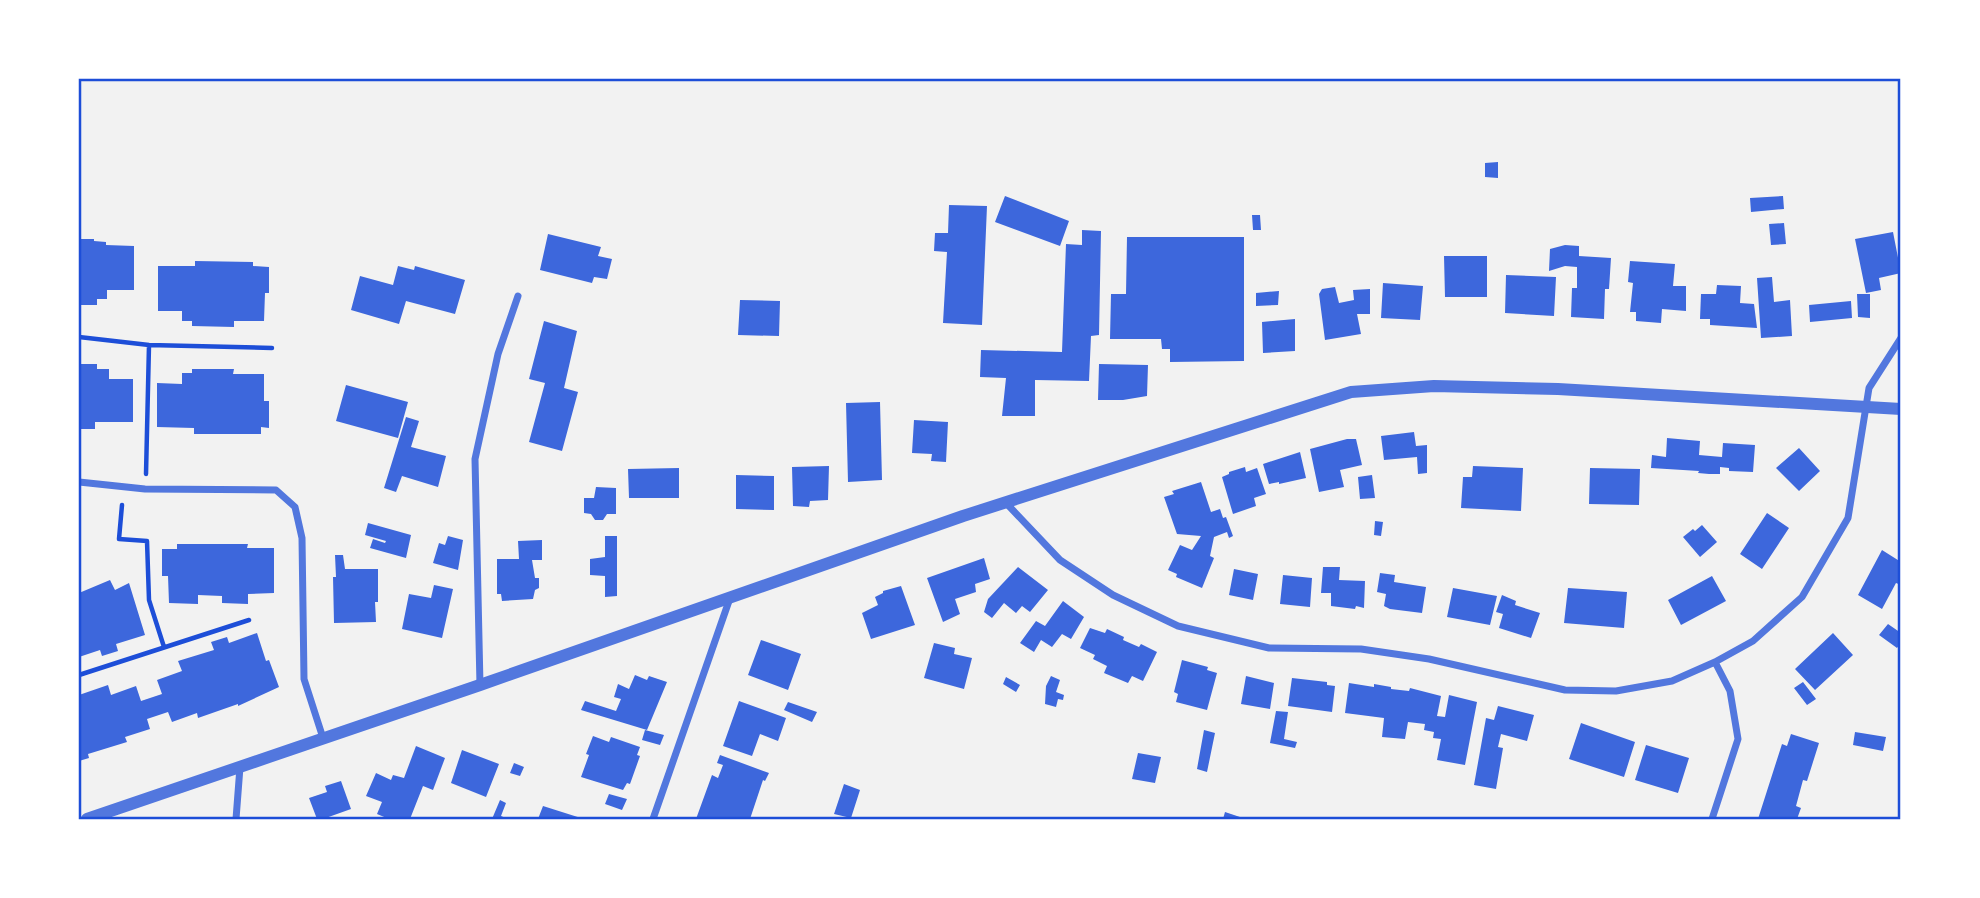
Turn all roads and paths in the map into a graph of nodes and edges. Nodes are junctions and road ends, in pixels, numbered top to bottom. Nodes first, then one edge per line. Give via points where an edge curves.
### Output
1 (518, 296) dead end
2 (79, 337) edge
3 (1901, 338) edge
4 (149, 345) junction
5 (272, 348) dead end
6 (1864, 407) junction
7 (1901, 409) edge
8 (79, 482) edge
9 (145, 489) junction
10 (1007, 504) junction
11 (730, 598) junction
12 (249, 620) dead end
13 (164, 647) junction
14 (1715, 662) junction
15 (79, 675) edge
16 (480, 685) junction
17 (323, 738) junction
18 (240, 767) junction
19 (87, 819) edge
20 (236, 819) edge
21 (653, 819) edge
22 (1712, 819) edge

1 - 16 street via 498,354 475,459
2 - 4 path
3 - 6 street via 1869,388
4 - 5 path
4 - 9 path
6 - 7 street
6 - 10 street via 1558,389 1434,386 1351,392
6 - 14 street via 1849,518 1802,597 1753,641
8 - 9 street
9 - 13 path via 143,507 121,505 120,539 147,541 149,600
9 - 17 street via 275,490 295,507 303,538 304,679
10 - 11 street
10 - 14 street via 1060,560 1113,595 1178,626 1269,648 1362,649 1565,690 1616,691 1672,681
11 - 16 street
11 - 21 street
12 - 13 path
13 - 15 path
14 - 22 street via 1730,691 1738,739
16 - 17 street
17 - 18 street
18 - 19 street
18 - 20 street

